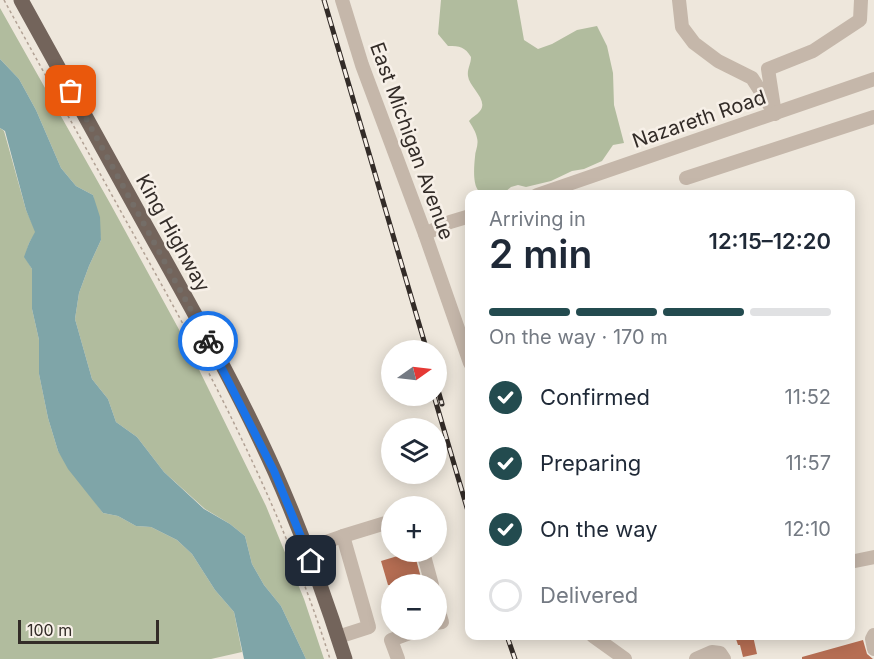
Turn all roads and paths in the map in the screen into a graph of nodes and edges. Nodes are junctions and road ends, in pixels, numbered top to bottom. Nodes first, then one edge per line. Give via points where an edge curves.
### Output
1 (4, 0) edge
2 (21, 0) edge
3 (342, 0) edge
4 (678, 0) edge
5 (861, 0) edge
6 (874, 79) edge
7 (775, 114) junction
8 (874, 117) edge
9 (686, 178) dead end
10 (552, 190) edge
11 (465, 218) edge
12 (425, 234) junction
13 (465, 349) edge
14 (381, 524) edge
15 (343, 536) junction
16 (306, 549) junction
17 (874, 557) edge
18 (855, 561) edge
19 (368, 627) junction
20 (381, 634) edge
21 (874, 635) edge
22 (338, 638) junction
23 (391, 640) edge
24 (598, 640) edge
25 (874, 649) edge
26 (621, 658) edge
27 (330, 659) edge
28 (345, 659) edge
29 (398, 659) edge
30 (696, 659) edge
31 (724, 659) edge

1 - 27 path via 243,439 313,604
2 - 16 main road, King Highway via 245,411
3 - 12 street, East Michigan Avenue
4 - 7 street via 682,27 694,42 718,61 752,78
5 - 7 street via 860,20 813,51 768,69
6 - 7 street, Nazareth Road
7 - 10 street, Nazareth Road
8 - 9 street
11 - 12 street
12 - 13 street, East Michigan Avenue
14 - 15 street
15 - 16 street
15 - 19 street
16 - 22 main road, King Highway
17 - 18 street
19 - 20 street
19 - 22 street
21 - 25 street
22 - 28 main road, King Highway
23 - 29 street
24 - 26 street
30 - 31 street via 712,652 720,653

